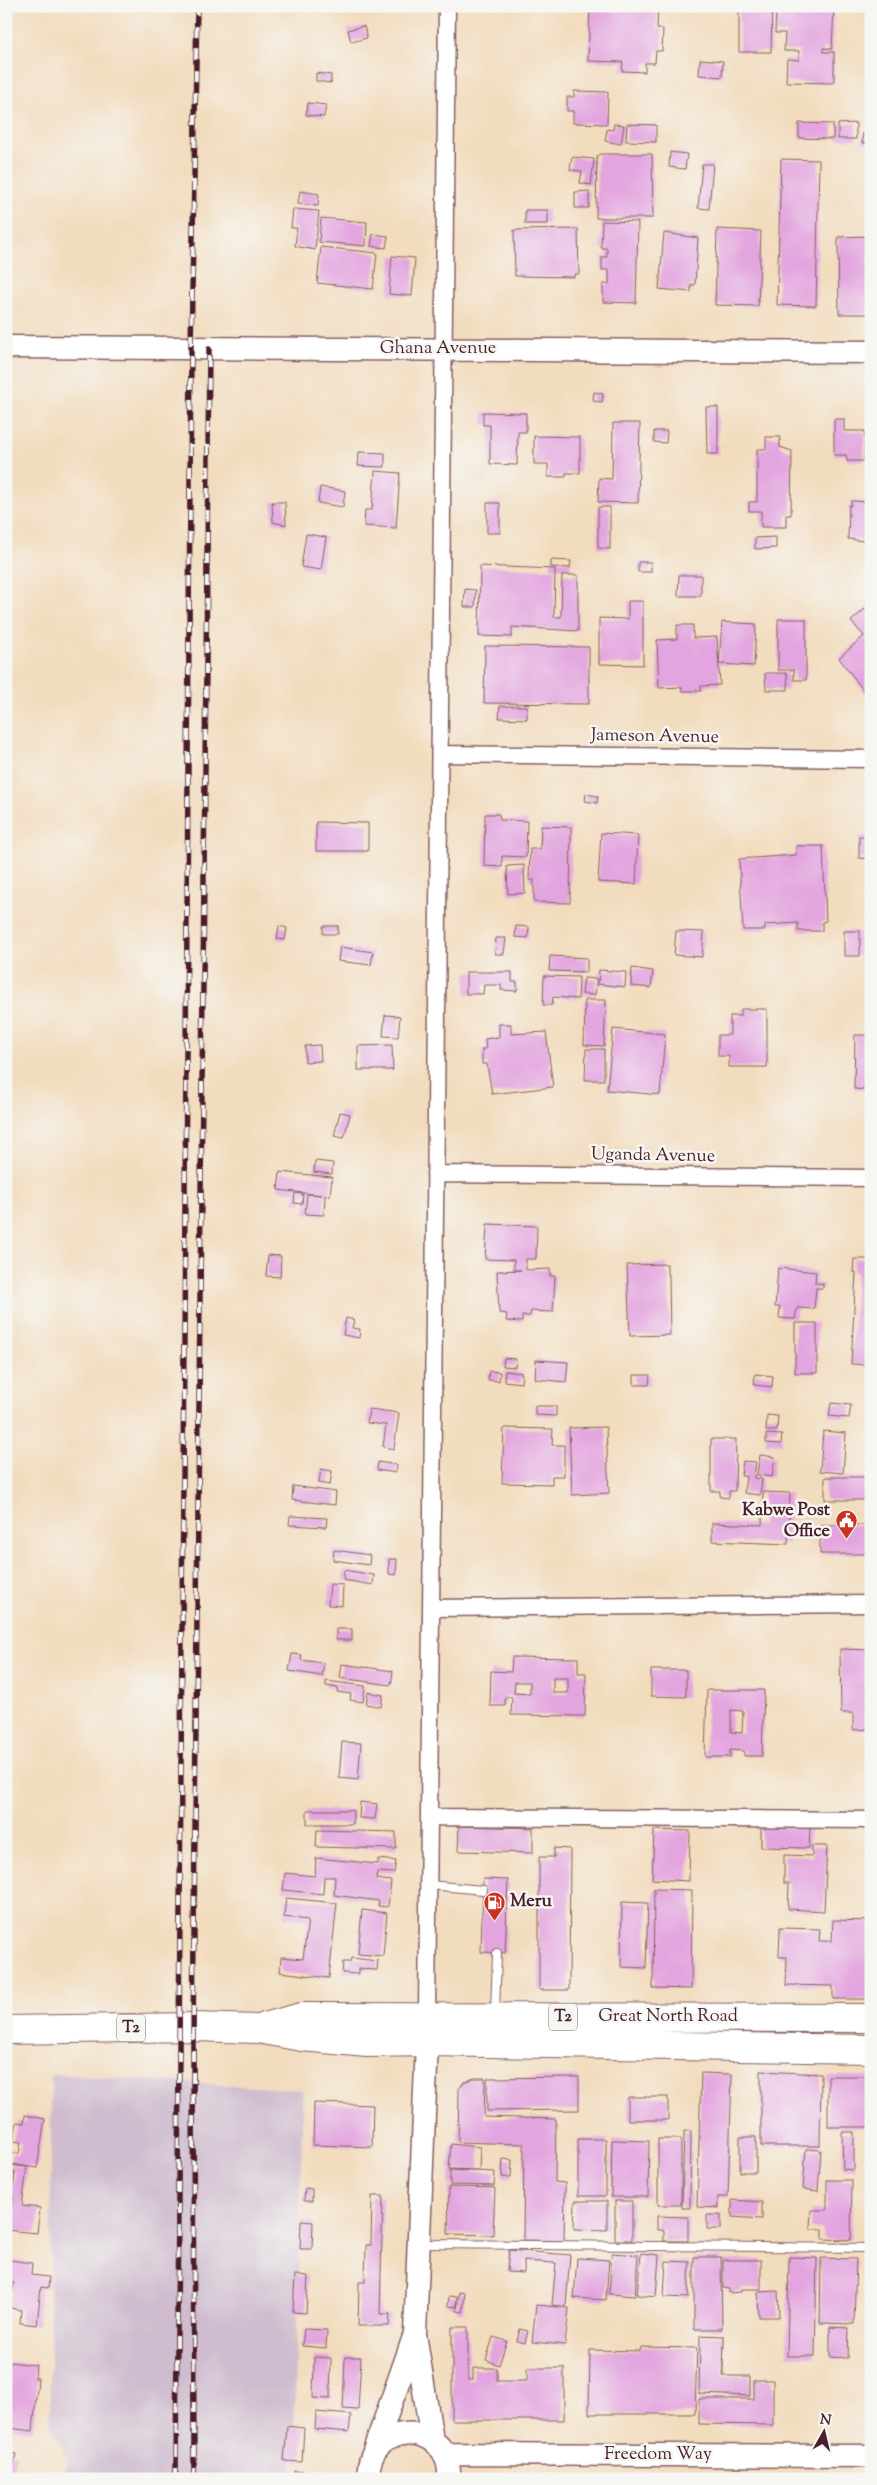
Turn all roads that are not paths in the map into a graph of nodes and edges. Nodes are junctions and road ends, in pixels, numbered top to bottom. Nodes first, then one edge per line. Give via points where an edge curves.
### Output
1 (447, 6) edge
2 (6, 347) edge
3 (444, 349) junction
4 (871, 352) edge
5 (440, 754) junction
6 (871, 759) edge
7 (435, 1174) junction
8 (871, 1178) edge
9 (871, 1604) edge
10 (431, 1608) junction
11 (429, 1817) junction
12 (871, 1820) edge
13 (429, 1885) junction
14 (483, 1890) dead end
15 (497, 1953) dead end
16 (495, 2016) junction
17 (871, 2018) edge
18 (427, 2029) junction
19 (6, 2030) edge
20 (871, 2049) edge
21 (419, 2244) junction
22 (871, 2248) edge
23 (415, 2334) junction
24 (438, 2447) junction
25 (374, 2454) junction
26 (871, 2456) edge
27 (369, 2479) edge
28 (449, 2479) edge

1 - 3 street
2 - 3 main road, Ghana Avenue
3 - 4 main road, Ghana Avenue
3 - 5 street
5 - 6 street, Jameson Avenue
5 - 7 street
7 - 8 street, Uganda Avenue
7 - 10 street
9 - 10 street
10 - 11 street
11 - 12 street
11 - 13 street
13 - 14 lane
13 - 18 street
15 - 16 lane
16 - 17 highway, Great North Road / T2
16 - 18 highway, Great North Road / T2
18 - 19 highway, Great North Road / T2 via 367,2044 256,2029
18 - 20 highway, Great North Road / T2
18 - 21 main road
21 - 22 lane
21 - 23 main road
23 - 24 main road
23 - 25 main road
24 - 25 main road, Freedom Way via 411,2433 400,2434 380,2445
24 - 26 main road, Freedom Way
24 - 28 main road via 450,2469
25 - 27 main road via 369,2465

